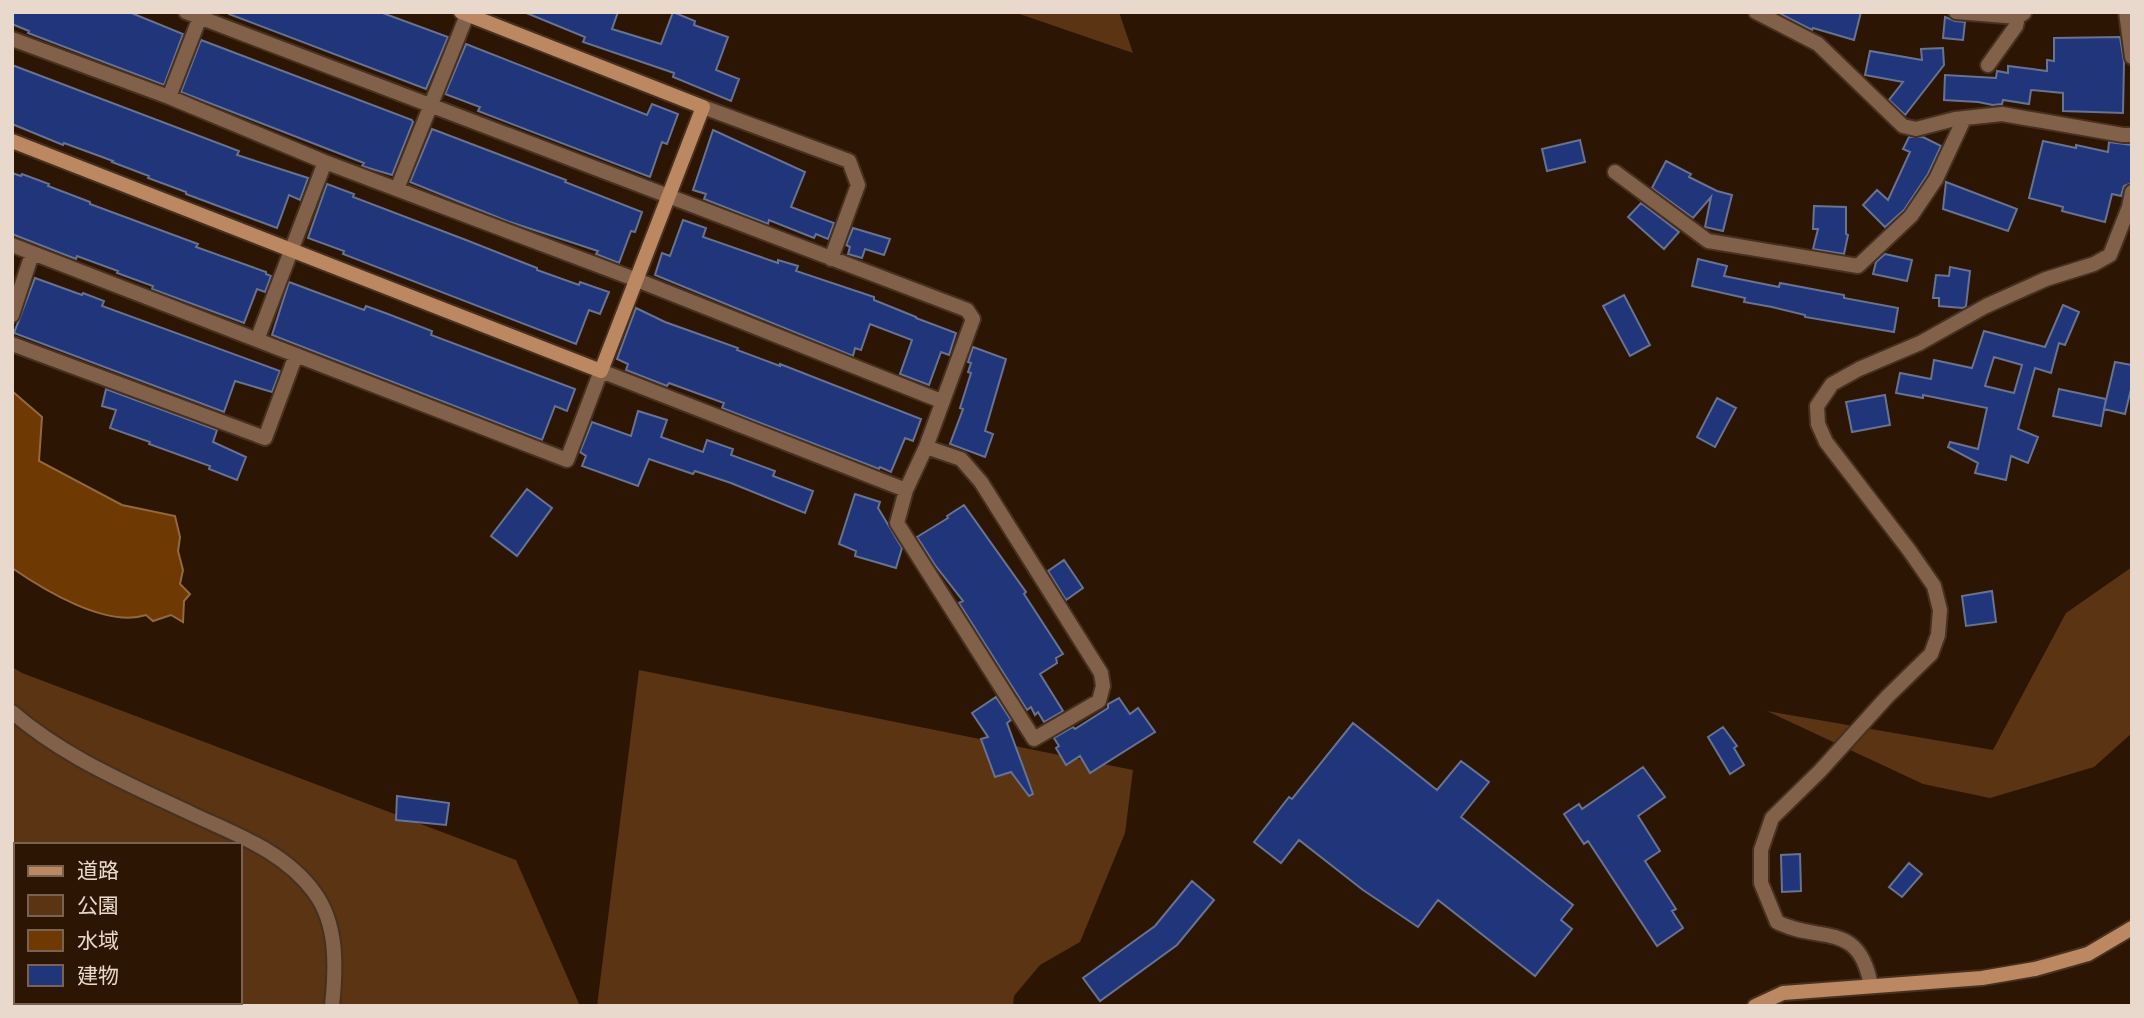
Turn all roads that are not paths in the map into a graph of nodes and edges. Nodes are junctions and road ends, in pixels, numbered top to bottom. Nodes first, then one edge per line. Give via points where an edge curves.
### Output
1 (1756, 12) edge
2 (1956, 12) edge
3 (2126, 12) edge
4 (464, 13) edge
5 (196, 14) edge
6 (2021, 14) edge
7 (12, 38) edge
8 (2132, 57) edge
9 (1988, 65) dead end
10 (169, 97) junction
11 (432, 105) junction
12 (703, 107) junction
13 (1964, 119) junction
14 (2132, 135) edge
15 (12, 141) edge
16 (325, 162) junction
17 (1615, 172) dead end
18 (397, 189) junction
19 (2132, 192) edge
20 (670, 198) junction
21 (12, 245) edge
22 (292, 251) junction
23 (32, 254) junction
24 (831, 259) junction
25 (637, 280) junction
26 (12, 315) edge
27 (257, 340) junction
28 (12, 344) edge
29 (296, 355) junction
30 (601, 371) junction
31 (941, 401) junction
32 (926, 447) junction
33 (906, 490) junction
34 (12, 712) edge
35 (2132, 928) edge
36 (1871, 986) junction
37 (332, 1006) edge
38 (1755, 1006) edge

1 - 13 street via 1818,44 1903,126 1916,129
2 - 6 street
3 - 8 street
4 - 11 street
4 - 12 street
5 - 10 street
5 - 11 street
6 - 9 street
7 - 10 street
10 - 16 street
11 - 18 street
11 - 20 street
12 - 20 street
12 - 24 street via 849,161 858,185
13 - 14 street via 2002,114
13 - 17 street via 1936,179 1911,216 1858,266 1708,241
15 - 22 street
16 - 18 street
16 - 22 street
18 - 25 street
19 - 36 street via 2110,255 1986,306 1920,343 1859,369 1832,384 1817,406 1826,442 1934,586 1940,610 1931,654 1772,818 1761,850 1761,883 1777,922 1790,929 1842,937 1859,953
20 - 24 street
20 - 25 street
21 - 23 street
22 - 27 street
22 - 30 street
23 - 26 street
23 - 27 street
24 - 31 street via 967,310 973,319
25 - 30 street
25 - 31 street
27 - 29 street
28 - 29 street via 265,438
29 - 30 street via 567,460
30 - 33 street
31 - 32 street
32 - 33 street
32 - 33 street via 961,459 981,482 1101,673 1099,701 1034,739 897,523
34 - 37 street via 90,766 262,847 290,865 315,893 332,932
35 - 36 street via 2088,954 2035,969
36 - 38 street via 1783,993

